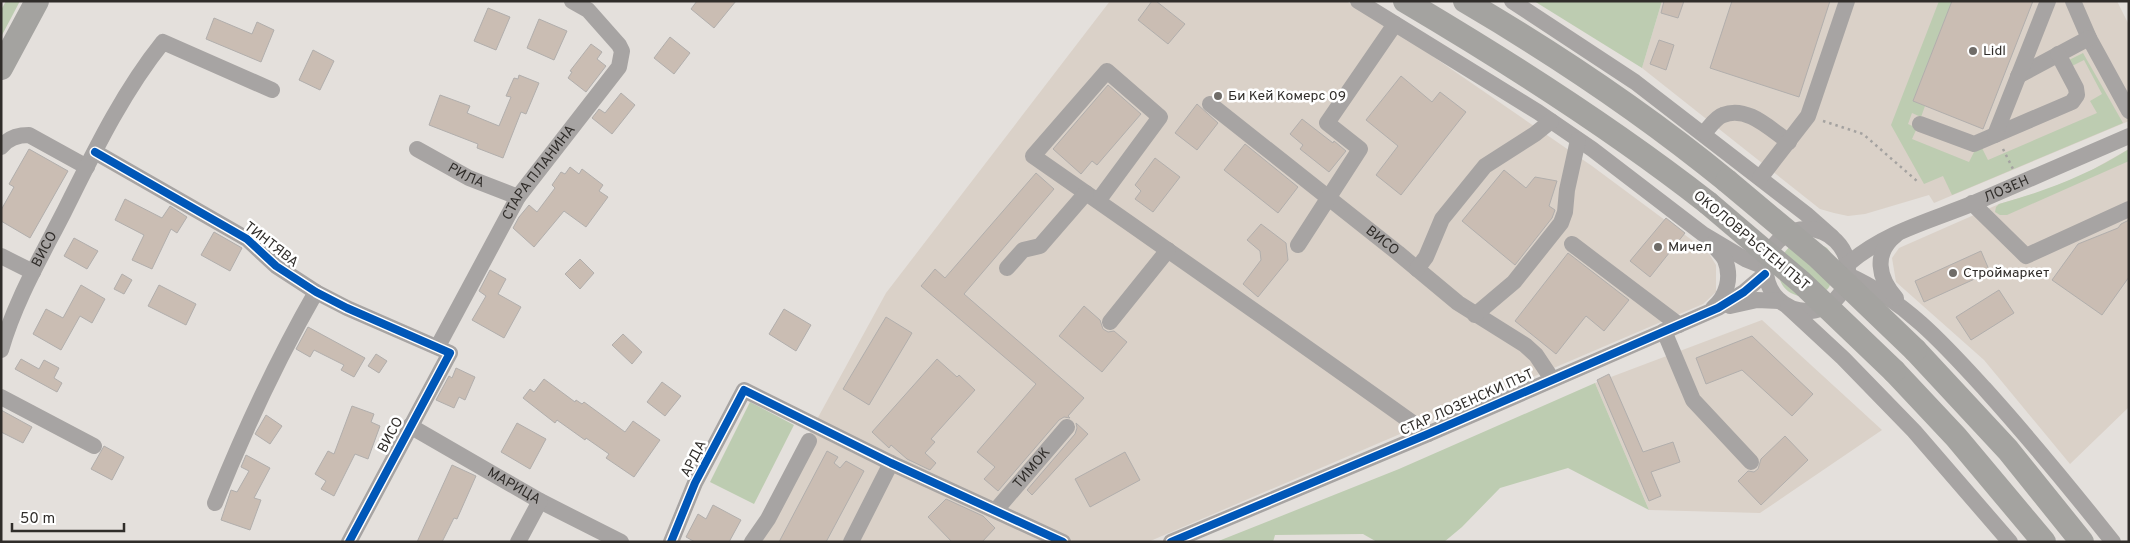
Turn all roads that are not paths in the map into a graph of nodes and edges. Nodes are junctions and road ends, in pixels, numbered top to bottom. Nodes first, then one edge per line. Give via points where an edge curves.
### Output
1 (37, 1) edge
2 (50, 1) edge
3 (572, 1) edge
4 (1358, 1) edge
5 (1405, 1) edge
6 (1465, 1) edge
7 (1512, 1) edge
8 (1847, 1) edge
9 (2064, 1) edge
10 (2073, 1) edge
11 (588, 6) edge
12 (2046, 7) edge
13 (1395, 24) junction
14 (2089, 38) junction
15 (2058, 54) junction
16 (6, 59) edge
17 (2018, 76) junction
18 (272, 90) dead end
19 (1210, 104) dead end
20 (2129, 111) edge
21 (1551, 121) junction
22 (1920, 124) dead end
23 (1704, 133) junction
24 (1995, 134) junction
25 (2129, 136) edge
26 (1578, 140) junction
27 (1789, 142) junction
28 (1, 147) edge
29 (417, 149) dead end
30 (95, 152) junction
31 (87, 167) junction
32 (1760, 178) junction
33 (518, 196) junction
34 (1092, 197) junction
35 (1329, 198) junction
36 (1972, 204) junction
37 (2129, 209) edge
38 (1904, 229) junction
39 (1702, 234) junction
40 (1835, 239) junction
41 (1883, 239) junction
42 (1298, 244) dead end
43 (1572, 244) dead end
44 (1168, 250) junction
45 (1, 256) edge
46 (1007, 268) dead end
47 (1417, 269) junction
48 (1848, 269) junction
49 (1765, 270) junction
50 (33, 272) junction
51 (316, 292) junction
52 (1784, 304) junction
53 (1908, 310) junction
54 (1712, 311) junction
55 (1475, 315) junction
56 (1110, 322) dead end
57 (1672, 328) junction
58 (438, 346) junction
59 (1, 350) edge
60 (1552, 379) junction
61 (1, 397) edge
62 (410, 426) junction
63 (1067, 427) dead end
64 (1428, 434) junction
65 (809, 441) dead end
66 (94, 446) dead end
67 (1751, 462) dead end
68 (891, 463) junction
69 (540, 501) junction
70 (215, 503) dead end
71 (996, 510) junction
72 (349, 542) edge
73 (518, 542) edge
74 (620, 542) edge
75 (671, 542) edge
76 (752, 542) edge
77 (851, 542) edge
78 (1063, 542) edge
79 (1171, 542) edge
80 (2010, 542) edge
81 (2044, 542) edge
82 (2082, 542) edge
83 (2113, 542) edge

1 - 16 highway
2 - 16 highway
3 - 11 street, СТАРА ПЛАНИНА
4 - 13 street
5 - 81 highway, ОКОЛОВРЪСТЕН ПЪТ, bridge via 1592,117 1708,203 1801,282 1894,371 1956,437
6 - 82 highway, bridge via 1520,33 1689,150 1818,257 1915,350 2008,450
7 - 23 street via 1635,82
8 - 27 street via 1808,116
9 - 12 street
10 - 14 street
11 - 33 street, СТАРА ПЛАНИНА via 619,45 622,51 619,67
12 - 17 street
13 - 21 street
13 - 35 street via 1326,123 1360,149
14 - 15 street
14 - 20 street
15 - 17 street
15 - 24 street via 2076,88 2077,95 2072,102
17 - 24 street
18 - 30 street, ВИСО via 163,42 137,76
19 - 35 street, ВИСО
21 - 26 street
21 - 47 street via 1485,166 1442,219 1426,257
22 - 24 street via 1974,144
23 - 27 street via 1722,115 1738,112 1758,120
23 - 32 street
25 - 36 street, ЛОЗЕН
26 - 39 street
26 - 55 street via 1561,223 1514,282
27 - 32 street
28 - 31 street via 9,139 29,135
29 - 33 street, РИЛА via 469,178
30 - 31 street, ВИСО
30 - 51 street, ТИНТЯВА via 247,239 276,266
31 - 50 street, ВИСО
32 - 40 street
33 - 58 street, СТАРА ПЛАНИНА
34 - 34 street via 1160,117 1107,71 1033,156
34 - 44 street
34 - 46 street via 1040,246 1022,250
35 - 42 street
35 - 47 street, ВИСО
36 - 37 street via 2026,256
36 - 38 street, ЛОЗЕН
38 - 41 street, ЛОЗЕН
38 - 53 street via 1883,250 1880,270 1888,290
39 - 49 street
39 - 54 street via 1725,261 1728,278 1721,300
40 - 41 street, ЛОЗЕН via 1855,244
40 - 48 street via 1845,253
40 - 49 street via 1814,228 1793,230 1773,246
41 - 48 street, ЛОЗЕН via 1861,252
43 - 57 street
44 - 56 street
44 - 64 street
45 - 50 street
47 - 55 street, ВИСО
48 - 52 street via 1843,290 1830,304 1807,311
48 - 53 street
49 - 52 street via 1768,284
49 - 54 street, СТАР ЛОЗЕНСКИ ПЪТ via 1744,292
50 - 59 street, ВИСО via 12,316
51 - 58 street, ТИНТЯВА
51 - 70 street via 287,343
52 - 54 street, СТАР ЛОЗЕНСКИ ПЪТ via 1757,300
52 - 80 street via 1843,358 1914,431
53 - 83 street via 2035,444
54 - 57 street, СТАР ЛОЗЕНСКИ ПЪТ
55 - 60 street, ВИСО via 1525,345
57 - 60 street, СТАР ЛОЗЕНСКИ ПЪТ
57 - 67 street via 1693,400
58 - 62 street, ВИСО via 450,353
60 - 64 street, СТАР ЛОЗЕНСКИ ПЪТ
61 - 66 street
62 - 69 street, МАРИЦА
62 - 72 street, ВИСО
63 - 71 street, ТИМОК
64 - 79 street, СТАР ЛОЗЕНСКИ ПЪТ
65 - 76 street via 768,519
68 - 71 street
68 - 75 street, АРДА via 744,390 695,484
68 - 77 street
69 - 73 street
69 - 74 street, МАРИЦА
71 - 78 street

